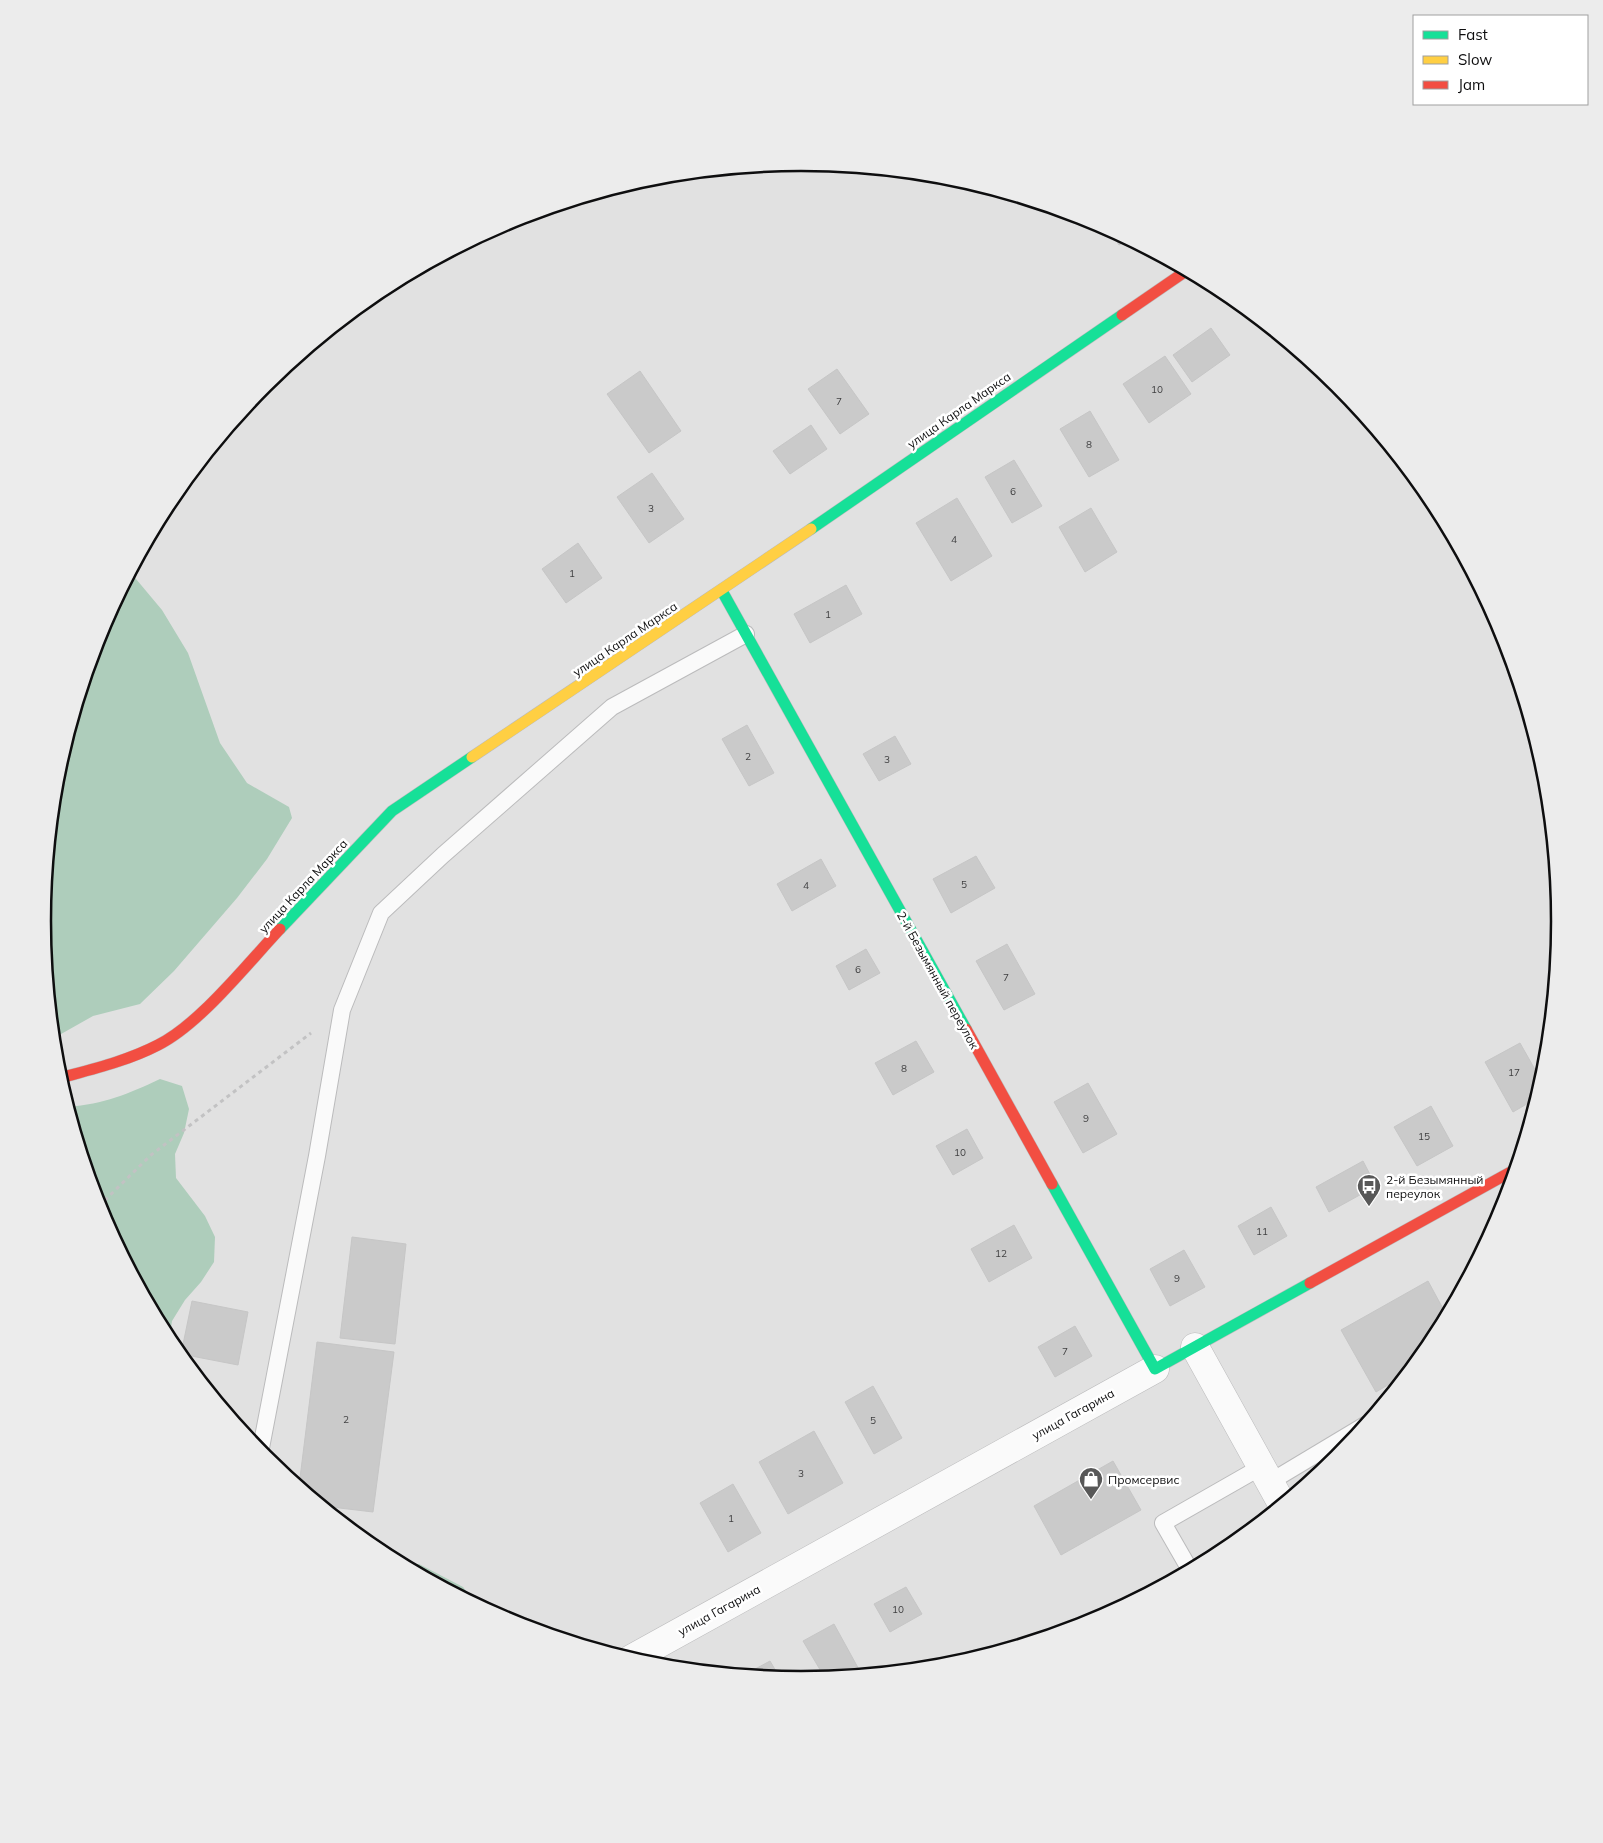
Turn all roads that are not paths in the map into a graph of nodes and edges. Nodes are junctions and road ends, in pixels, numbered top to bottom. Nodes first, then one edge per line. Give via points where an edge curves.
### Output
1 (1181, 274) edge
2 (722, 591) junction
3 (746, 634) junction
4 (68, 1076) edge
5 (1508, 1175) edge
6 (1195, 1347) junction
7 (1155, 1369) junction
8 (1345, 1438) edge
9 (262, 1443) edge
10 (1271, 1484) edge
11 (1187, 1565) edge
12 (641, 1654) edge

1 - 2 main road, улица Карла Маркса
2 - 3 main road, 2-й Безымянный переулок
2 - 4 main road, улица Карла Маркса via 392,811 195,1019 159,1045 112,1064
3 - 7 main road, 2-й Безымянный переулок
3 - 9 lane via 612,707 443,855 382,913 342,1010 316,1165
5 - 6 main road, улица Гагарина
6 - 7 main road, улица Гагарина
6 - 10 street
7 - 12 street, улица Гагарина
8 - 10 lane
10 - 11 lane via 1163,1522

